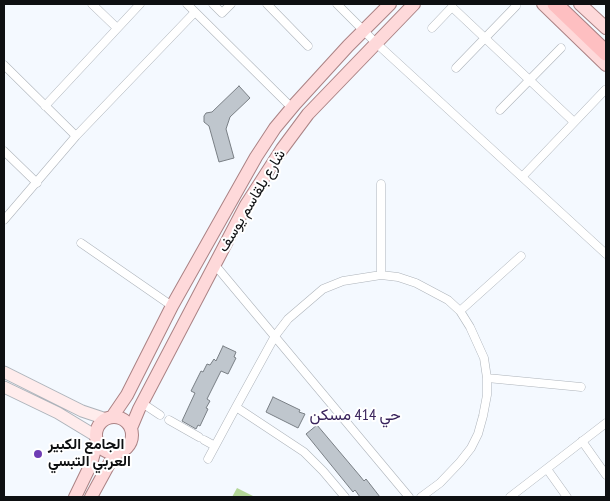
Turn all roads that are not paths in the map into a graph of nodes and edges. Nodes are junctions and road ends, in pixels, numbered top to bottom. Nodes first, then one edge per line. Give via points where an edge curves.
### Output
1 (92, 4) edge
2 (140, 4) edge
3 (186, 4) edge
4 (213, 4) edge
5 (231, 4) edge
6 (267, 4) edge
7 (337, 4) edge
8 (390, 4) edge
9 (414, 4) edge
10 (543, 4) edge
11 (555, 4) edge
12 (565, 4) edge
13 (580, 4) edge
14 (516, 6) dead end
15 (195, 12) junction
16 (117, 28) junction
17 (432, 28) dead end
18 (606, 28) edge
19 (364, 31) junction
20 (485, 38) junction
21 (606, 42) edge
22 (376, 43) junction
23 (308, 46) dead end
24 (561, 48) dead end
25 (606, 53) edge
26 (4, 65) edge
27 (606, 65) edge
28 (456, 68) dead end
29 (529, 80) junction
30 (605, 90) dead end
31 (45, 106) junction
32 (292, 108) junction
33 (500, 110) dead end
34 (574, 122) junction
35 (76, 136) junction
36 (4, 151) edge
37 (522, 177) junction
38 (37, 183) junction
39 (380, 184) dead end
40 (4, 220) edge
41 (82, 242) dead end
42 (606, 254) edge
43 (521, 256) dead end
44 (215, 264) junction
45 (381, 275) junction
46 (172, 306) junction
47 (460, 311) junction
48 (275, 336) junction
49 (4, 372) edge
50 (487, 378) junction
51 (4, 387) edge
52 (581, 387) dead end
53 (142, 403) junction
54 (236, 407) junction
55 (160, 414) dead end
56 (109, 418) junction
57 (169, 420) dead end
58 (606, 423) edge
59 (131, 428) junction
60 (97, 439) junction
61 (582, 441) junction
62 (214, 446) junction
63 (115, 453) junction
64 (208, 458) dead end
65 (547, 469) junction
66 (606, 475) edge
67 (75, 497) edge
68 (91, 497) edge
69 (345, 497) edge
70 (409, 497) edge
71 (421, 497) edge
72 (510, 497) edge
73 (568, 497) edge

1 - 16 street
2 - 16 street
3 - 15 street
4 - 5 street via 222,13
6 - 23 street
7 - 19 street
8 - 19 main road, شارع بلقاسم يوسف
9 - 22 main road, شارع بلقاسم يوسف
10 - 27 main road
11 - 25 highway
12 - 21 highway
13 - 18 main road
14 - 20 street
15 - 32 street
15 - 35 street
16 - 31 street
17 - 20 street via 452,7
19 - 22 street
19 - 32 main road, شارع بلقاسم يوسف
20 - 28 street
20 - 29 street
22 - 37 street
22 - 44 main road, شارع بلقاسم يوسف via 308,114 246,205
24 - 29 street
26 - 31 street
29 - 33 street
29 - 34 street
30 - 34 street
31 - 35 street
32 - 46 main road, شارع بلقاسم يوسف via 256,156
34 - 37 street
35 - 38 street
36 - 38 street
37 - 42 street
38 - 40 street
39 - 45 street
41 - 46 street
43 - 47 street
44 - 48 street
44 - 53 main road, شارع بلقاسم يوسف
45 - 47 street via 416,283 437,293
45 - 48 street via 343,281 324,290 288,319
46 - 56 main road, شارع بلقاسم يوسف via 127,394
47 - 50 street via 482,354
48 - 54 street
48 - 70 street
49 - 56 main road via 82,411
50 - 52 street
50 - 71 street via 483,416 471,448 444,478
51 - 60 main road via 58,413
53 - 55 street
53 - 59 main road, شارع بلقاسم يوسف
54 - 62 street
54 - 69 street via 304,452
56 - 59 main road via 123,419
56 - 60 main road via 98,426
57 - 62 street
58 - 61 street
59 - 63 main road via 129,446
60 - 63 main road via 104,450
60 - 67 main road via 91,464
61 - 65 street
61 - 66 street
62 - 64 street
63 - 68 main road
65 - 72 street
65 - 73 street

